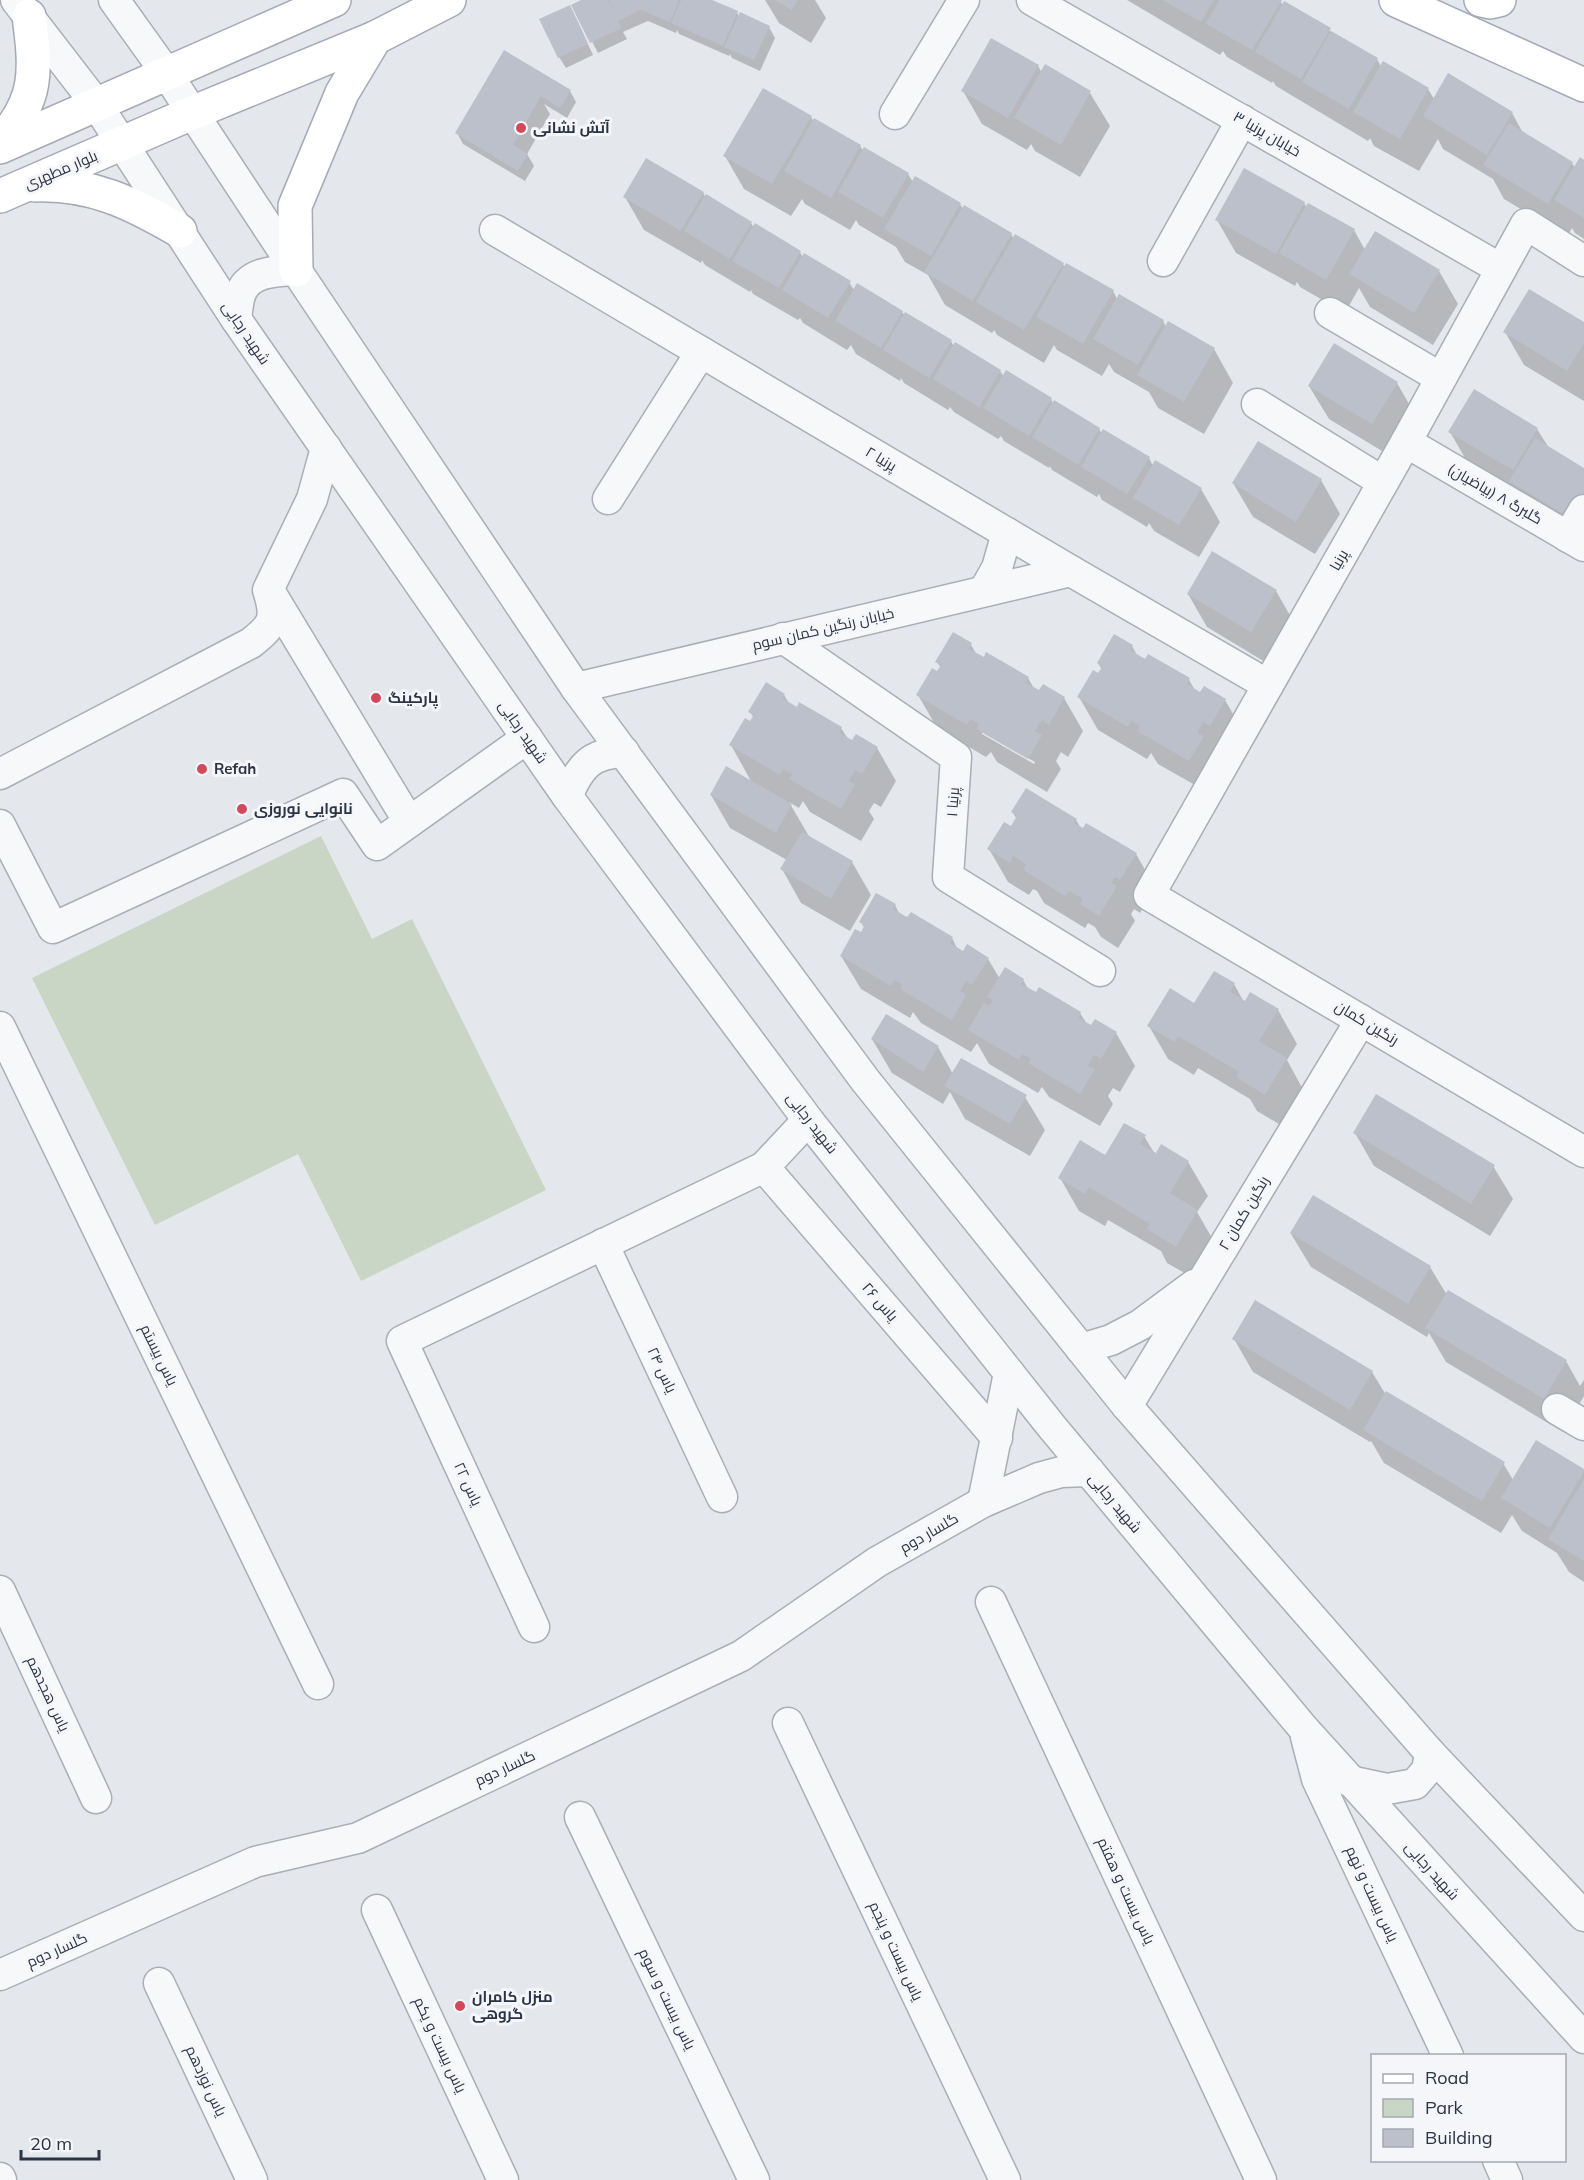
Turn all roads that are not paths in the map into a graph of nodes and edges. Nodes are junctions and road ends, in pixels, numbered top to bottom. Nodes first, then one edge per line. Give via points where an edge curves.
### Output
1 (114, 0) edge
2 (334, 0) edge
3 (449, 0) edge
4 (964, 0) edge
5 (1032, 0) edge
6 (1396, 0) edge
7 (1481, 0) edge
8 (1499, 0) edge
9 (23, 8) edge
10 (375, 38) junction
11 (167, 74) junction
12 (1584, 85) edge
13 (97, 105) junction
14 (192, 113) junction
15 (895, 114) dead end
16 (1242, 120) junction
17 (0, 142) edge
18 (122, 144) junction
19 (0, 147) edge
20 (12, 191) edge
21 (495, 230) dead end
22 (180, 231) junction
23 (1163, 261) dead end
24 (1584, 261) edge
25 (1502, 269) junction
26 (296, 270) junction
27 (1330, 313) dead end
28 (236, 319) junction
29 (701, 352) junction
30 (1441, 378) junction
31 (1257, 405) dead end
32 (1406, 442) junction
33 (326, 448) junction
34 (1383, 482) junction
35 (608, 498) dead end
36 (1584, 510) edge
37 (1007, 533) junction
38 (1576, 541) edge
39 (1071, 571) junction
40 (268, 590) junction
41 (984, 591) junction
42 (783, 638) junction
43 (1269, 685) junction
44 (576, 688) junction
45 (527, 738) junction
46 (624, 752) junction
47 (0, 774) edge
48 (567, 796) junction
49 (409, 822) junction
50 (0, 825) edge
51 (9, 864) edge
52 (1149, 895) joint
53 (1100, 971) dead end
54 (1360, 1020) junction
55 (0, 1027) edge
56 (808, 1120) junction
57 (1584, 1152) edge
58 (764, 1167) junction
59 (603, 1244) junction
60 (1206, 1276) junction
61 (1081, 1349) junction
62 (1009, 1373) junction
63 (1127, 1406) junction
64 (1557, 1409) dead end
65 (1584, 1425) edge
66 (997, 1438) junction
67 (1089, 1472) junction
68 (722, 1497) dead end
69 (983, 1502) junction
70 (0, 1591) edge
71 (991, 1602) dead end
72 (534, 1628) dead end
73 (318, 1684) dead end
74 (788, 1723) dead end
75 (1304, 1729) junction
76 (1430, 1753) junction
77 (1349, 1781) junction
78 (96, 1798) dead end
79 (580, 1817) dead end
80 (377, 1910) dead end
81 (1584, 1916) edge
82 (0, 1975) edge
83 (159, 1983) dead end
84 (1584, 2038) edge
85 (1448, 2054) edge
86 (1499, 2162) edge
87 (252, 2180) edge
88 (503, 2180) edge
89 (754, 2180) edge
90 (1005, 2180) edge
91 (1261, 2180) edge
92 (1507, 2180) edge

1 - 11 street
2 - 11 main road
3 - 10 main road, بلوار مطهری
4 - 15 street
5 - 16 street, خیابان پرنیا ۳
6 - 12 main road
7 - 8 main road
9 - 13 street
9 - 17 main road via 34,55 32,91 17,124
10 - 14 main road, بلوار مطهری
10 - 26 main road via 342,93 295,206
11 - 13 main road
11 - 14 street
13 - 18 street, شهید رجایی
13 - 19 main road
14 - 18 main road, بلوار مطهری
14 - 26 street
16 - 23 street
16 - 25 street, خیابان پرنیا ۳
18 - 20 main road, بلوار مطهری
18 - 22 street, شهید رجایی
20 - 22 main road via 52,185 106,194 131,203
21 - 29 street, پرنیا ۲
22 - 28 street, شهید رجایی
24 - 25 street, پرنیا via 1526,224
25 - 30 street, پرنیا
26 - 28 street via 269,271 255,277 241,292
26 - 44 street
27 - 30 street
28 - 33 street, شهید رجایی
29 - 35 street
29 - 37 street, پرنیا ۲
30 - 32 street, پرنیا
31 - 34 street
32 - 34 street, پرنیا
32 - 38 street, گلبرگ ۸ (بیاضیان)
33 - 40 street via 312,498
33 - 45 street, شهید رجایی
34 - 43 street, پرنیا
36 - 38 street
37 - 39 street, پرنیا ۲
37 - 41 street via 997,568
39 - 41 street, خیابان رنگین کمان سوم
39 - 43 street, پرنیا ۲
40 - 47 street via 274,607 269,629 251,643
40 - 49 street
41 - 42 street, خیابان رنگین کمان سوم
42 - 44 street, خیابان رنگین کمان سوم
42 - 53 street, پرنیا ۱ via 956,757 948,877
43 - 52 street, پرنیا
44 - 46 street
45 - 48 street, شهید رجایی
45 - 49 street
46 - 48 street via 608,753 588,762
46 - 61 street via 865,1080
48 - 56 street, شهید رجایی
49 - 51 street via 377,845 343,794 53,928
50 - 51 street
52 - 54 street, رنگین کمان
54 - 57 street, رنگین کمان
54 - 60 street, رنگین کمان ۲
55 - 73 street, یاس بیستم
56 - 58 street
56 - 62 street, شهید رجایی
58 - 59 street
58 - 66 street, یاس ۲۶
59 - 68 street, یاس ۲۴
59 - 72 street, یاس ۲۲ via 402,1341
60 - 61 street via 1140,1325
60 - 63 street, رنگین کمان ۲
61 - 63 street
62 - 66 street
62 - 67 street, شهید رجایی
63 - 76 street
64 - 65 street
66 - 69 street
67 - 69 street, گلسار دوم via 1061,1472 1039,1478
67 - 75 street, شهید رجایی
69 - 82 street, گلسار دوم via 877,1563 741,1656 358,1838 255,1862
70 - 78 street, یاس هجدهم
71 - 91 street, یاس یبست و هفتم
74 - 90 street, یاس بیست و پنجم
75 - 77 street, شهید رجایی
75 - 85 street, یاس بیست و نهم via 1317,1779
76 - 77 street via 1427,1770 1415,1784 1387,1789
76 - 81 street
77 - 84 street, شهید رجایی
79 - 89 street, یاس بیست و سوم
80 - 88 street, یاس بیست و یکم
83 - 87 street, یاس نوزدهم
86 - 92 street

